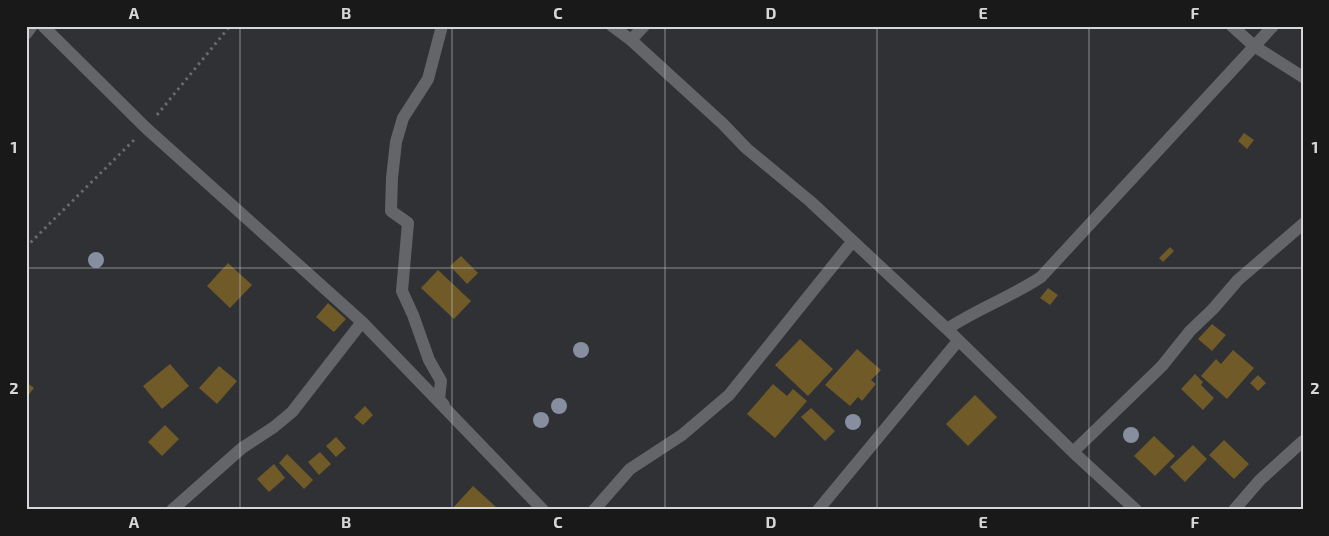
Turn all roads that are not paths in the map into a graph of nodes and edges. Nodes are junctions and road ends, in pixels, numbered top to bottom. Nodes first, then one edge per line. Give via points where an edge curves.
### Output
1 (32, 26) edge
2 (43, 26) edge
3 (442, 26) edge
4 (612, 26) edge
5 (644, 26) edge
6 (1232, 26) edge
7 (1273, 26) edge
8 (26, 34) edge
9 (631, 40) junction
10 (1254, 46) junction
11 (1303, 77) edge
12 (1303, 224) edge
13 (852, 242) junction
14 (362, 322) junction
15 (947, 329) junction
16 (958, 341) junction
17 (454, 419) junction
18 (1303, 441) edge
19 (1073, 452) junction
20 (172, 510) edge
21 (543, 510) edge
22 (594, 510) edge
23 (818, 510) edge
24 (1136, 510) edge
25 (1234, 510) edge

1 - 8 street
2 - 14 street via 146,128
3 - 17 street via 428,79 403,118 396,142 391,211 408,223 402,291 429,360 441,381 439,399
4 - 9 street
5 - 9 street
6 - 10 street
7 - 10 street
9 - 13 street
10 - 11 street
10 - 15 street via 1041,277
12 - 19 street via 1238,280 1162,366
13 - 15 street
13 - 22 street via 729,395 682,434 630,469
14 - 17 street
14 - 20 street via 292,412 242,448
15 - 16 street
16 - 19 street
16 - 23 street
17 - 21 street
18 - 25 street via 1260,480
19 - 24 street

